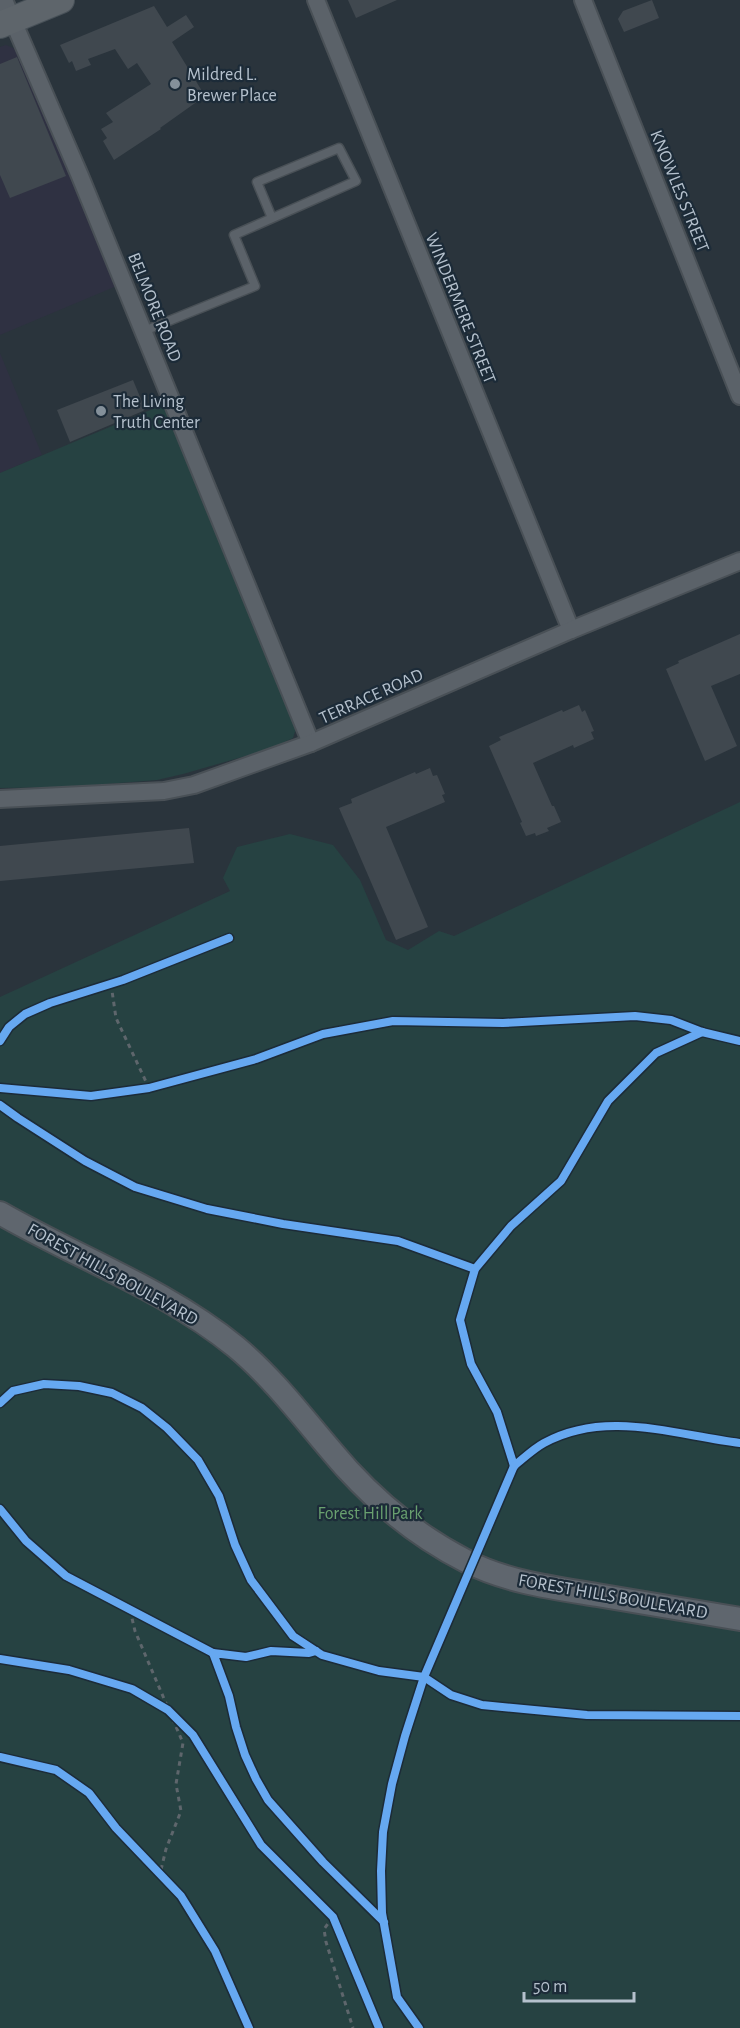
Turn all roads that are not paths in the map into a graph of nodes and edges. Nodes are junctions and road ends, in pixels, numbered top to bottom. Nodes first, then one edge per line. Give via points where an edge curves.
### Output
1 (61, 0) edge
2 (316, 0) edge
3 (583, 0) edge
4 (6, 15) edge
5 (272, 218) junction
6 (144, 331) junction
7 (740, 396) edge
8 (740, 561) edge
9 (571, 630) junction
10 (311, 743) junction
11 (0, 799) edge
12 (0, 1213) edge
13 (740, 1619) edge

1 - 4 main road
2 - 9 street, WINDERMERE STREET
3 - 7 street, KNOWLES STREET
4 - 6 street, BELMORE ROAD via 84,185
5 - 5 lane via 356,181 339,148 257,182
5 - 6 lane via 234,235 255,286
6 - 10 street, BELMORE ROAD
8 - 9 street, TERRACE ROAD
9 - 10 street, TERRACE ROAD
10 - 11 street, TERRACE ROAD via 194,785 164,791
12 - 13 street, FOREST HILLS BOULEVARD via 182,1308 236,1347 285,1395 380,1503 411,1528 467,1562 547,1587

